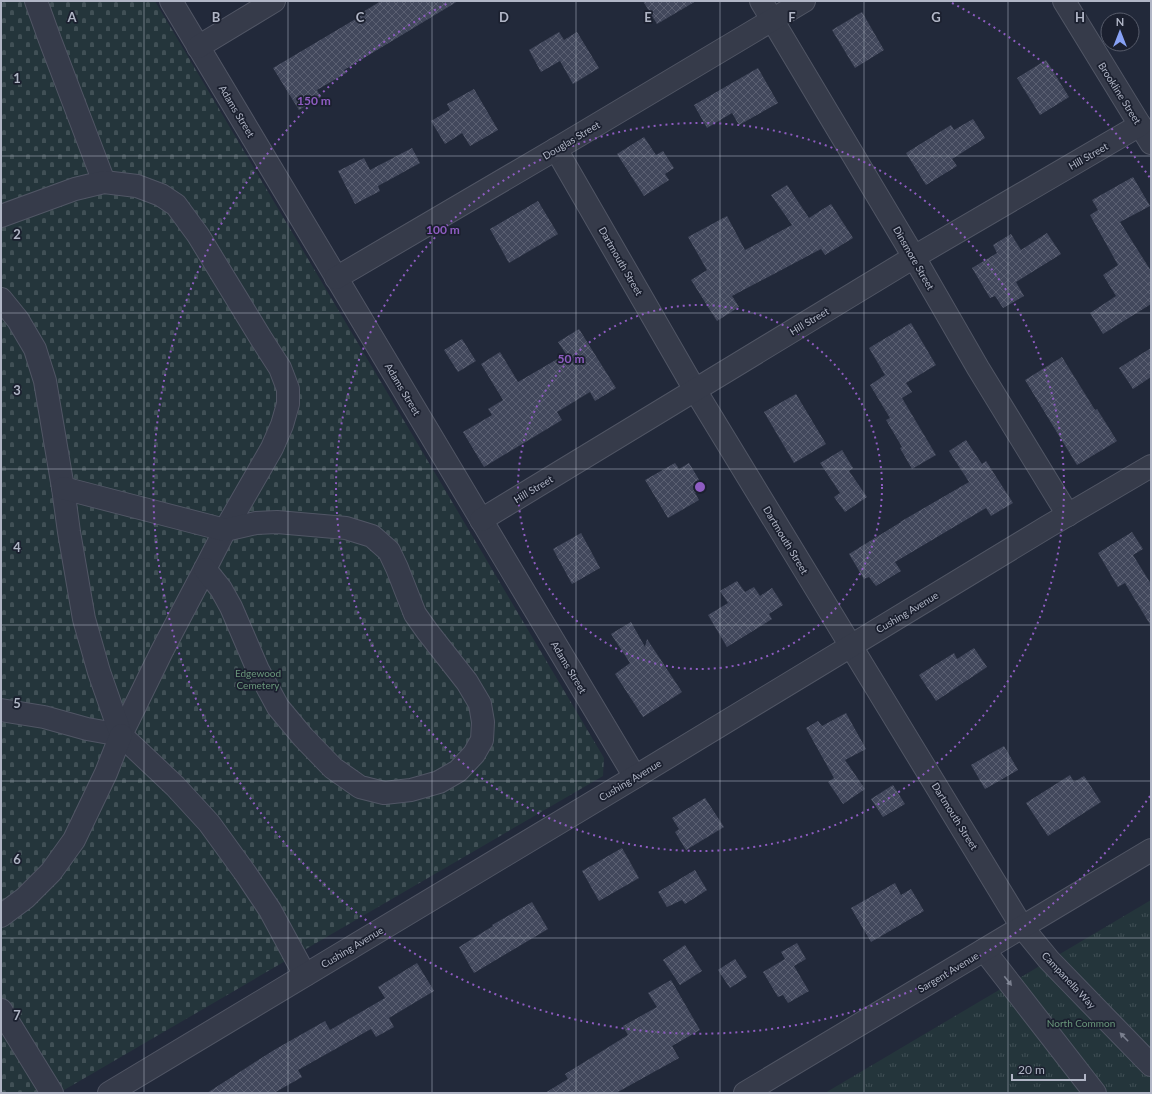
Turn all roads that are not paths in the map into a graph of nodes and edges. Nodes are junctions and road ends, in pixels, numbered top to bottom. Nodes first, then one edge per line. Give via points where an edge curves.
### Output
1 (36, 1) edge
2 (171, 1) edge
3 (274, 1) edge
4 (761, 1) edge
5 (804, 1) edge
6 (1064, 1) edge
7 (772, 20) junction
8 (198, 47) junction
9 (1146, 134) edge
10 (556, 149) junction
11 (104, 182) junction
12 (1, 216) edge
13 (914, 257) junction
14 (336, 278) junction
15 (1, 299) edge
16 (695, 390) junction
17 (1151, 466) edge
18 (63, 488) junction
19 (1068, 515) junction
20 (481, 520) junction
21 (225, 530) junction
22 (205, 569) junction
23 (851, 646) junction
24 (1, 710) edge
25 (121, 735) junction
26 (635, 778) junction
27 (1151, 850) edge
28 (1, 916) edge
29 (1022, 927) junction
30 (984, 950) junction
31 (304, 975) junction
32 (1, 1010) edge
33 (1151, 1065) edge
34 (52, 1093) edge
35 (109, 1093) edge
36 (746, 1093) edge
37 (1095, 1093) edge

1 - 11 street
2 - 8 street, Adams Street
3 - 8 street
4 - 7 street, Dinsmore Street
5 - 7 street, Douglas Street
6 - 9 street, Brookline Street
7 - 10 street, Douglas Street
7 - 13 street, Dinsmore Street
8 - 14 street, Adams Street
9 - 13 street, Hill Street
10 - 14 street, Douglas Street
10 - 16 street, Dartmouth Street
11 - 12 street via 76,189
11 - 21 street via 137,186 161,195 176,205 198,235 280,368 288,389 288,404 272,448
13 - 16 street, Hill Street
13 - 19 street, Dinsmore Street
14 - 20 street, Adams Street
15 - 18 street via 18,320 35,349 45,381
16 - 20 street, Hill Street
16 - 23 street, Dartmouth Street
17 - 19 street, Cushing Avenue
18 - 21 street
18 - 25 street via 84,619
19 - 23 street, Cushing Avenue
20 - 26 street, Adams Street
21 - 22 street
21 - 22 street via 256,523 277,522 346,528 372,536 388,551 415,614 467,682 480,704 482,740 474,754 458,771 439,782 412,790 384,793 360,787 333,768 278,707 258,670 231,607
22 - 25 street
23 - 26 street, Cushing Avenue
23 - 29 street, Dartmouth Street
24 - 25 street
25 - 28 street via 74,840 51,872 25,898
25 - 31 street via 175,786 209,823 270,910
26 - 31 street, Cushing Avenue
27 - 29 street, Sargent Avenue
29 - 30 street, Sargent Avenue
33 -> 29 street, Campanella Way via 1049,960
30 - 36 street, Sargent Avenue
30 -> 37 street
31 - 35 street, Cushing Avenue
32 - 34 street

